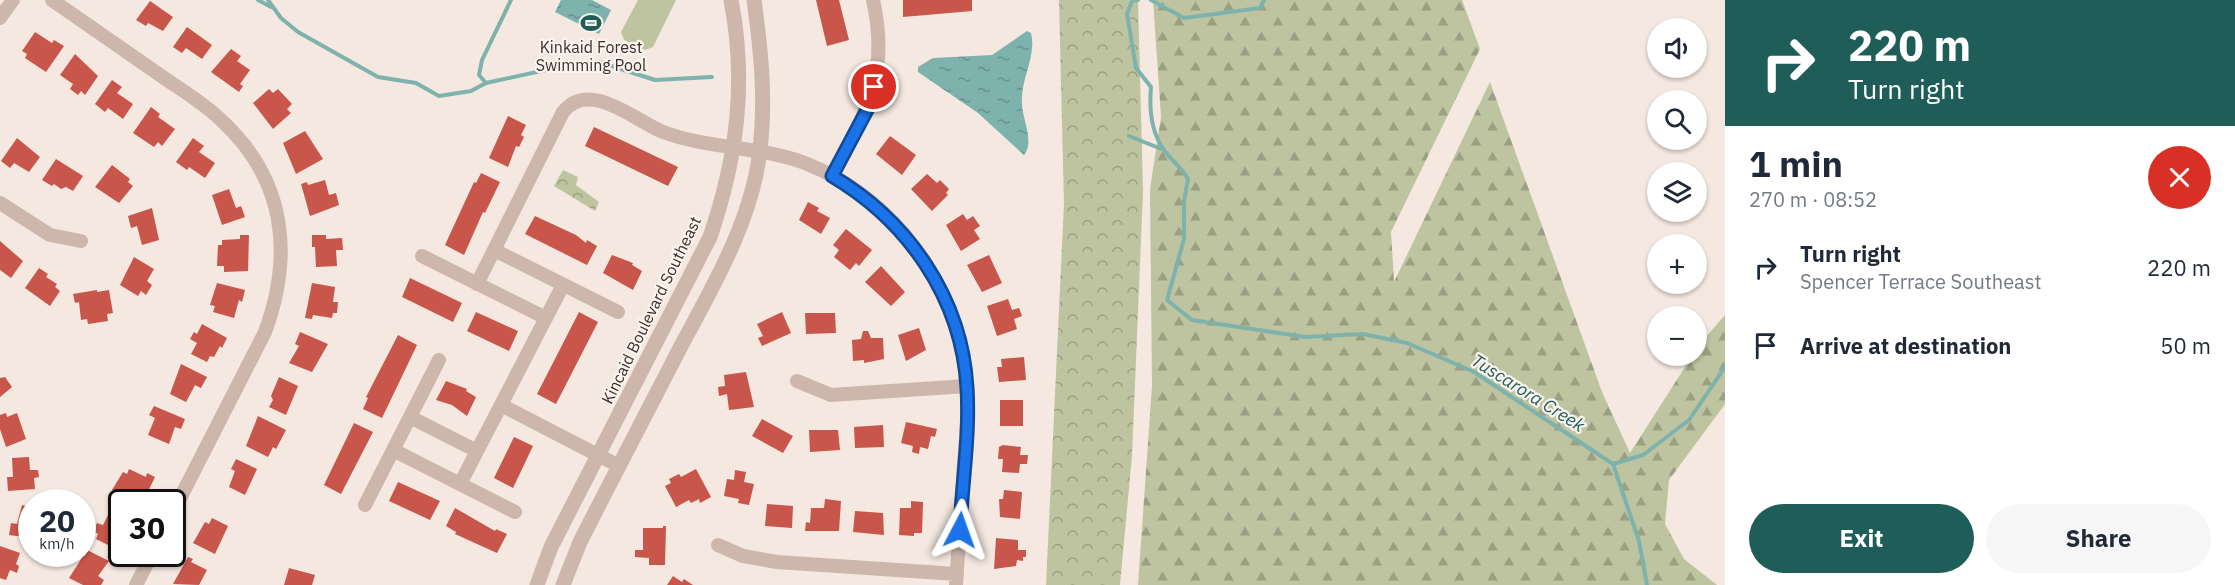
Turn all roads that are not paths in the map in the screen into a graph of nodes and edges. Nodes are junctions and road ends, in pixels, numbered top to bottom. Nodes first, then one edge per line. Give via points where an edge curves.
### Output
1 (13, 0) edge
2 (52, 0) edge
3 (731, 0) edge
4 (754, 0) edge
5 (873, 0) edge
6 (0, 18) edge
7 (734, 147) junction
8 (760, 152) junction
9 (832, 176) junction
10 (0, 202) edge
11 (81, 241) dead end
12 (494, 249) junction
13 (422, 256) dead end
14 (477, 284) junction
15 (563, 285) junction
16 (618, 312) dead end
17 (546, 318) junction
18 (439, 360) dead end
19 (797, 381) dead end
20 (967, 386) junction
21 (501, 405) junction
22 (410, 417) junction
23 (393, 450) junction
24 (477, 451) junction
25 (599, 454) junction
26 (619, 466) junction
27 (460, 484) junction
28 (185, 489) edge
29 (365, 505) dead end
30 (515, 512) dead end
31 (718, 545) dead end
32 (145, 567) edge
33 (956, 579) edge
34 (136, 585) edge
35 (537, 585) edge
36 (563, 585) edge

1 - 6 street
2 - 28 street via 221,119 255,160 273,196 282,260 275,304 265,332
3 - 7 street, Kincaid Boulevard Southeast via 740,54 740,101
4 - 8 street via 764,73
5 - 9 street via 879,40 874,87 867,110
7 - 8 street
7 - 12 street via 671,135 593,98 576,100 563,112
7 - 25 street, Kincaid Boulevard Southeast via 725,193 710,237
8 - 9 street via 789,158
8 - 26 street via 734,242
9 - 20 street via 882,212 928,267 955,324
10 - 11 street via 50,235
12 - 14 street
12 - 15 street
13 - 14 street
14 - 17 street
15 - 16 street
15 - 17 street
17 - 21 street
18 - 22 street
19 - 20 street via 831,395
20 - 33 street
21 - 24 street
21 - 25 street
22 - 23 street
22 - 24 street
23 - 27 street
23 - 29 street
24 - 27 street
25 - 26 street
25 - 35 street, Kincaid Boulevard Southeast via 550,547
26 - 36 street
27 - 30 street
31 - 33 street via 743,556 777,562
32 - 34 street

